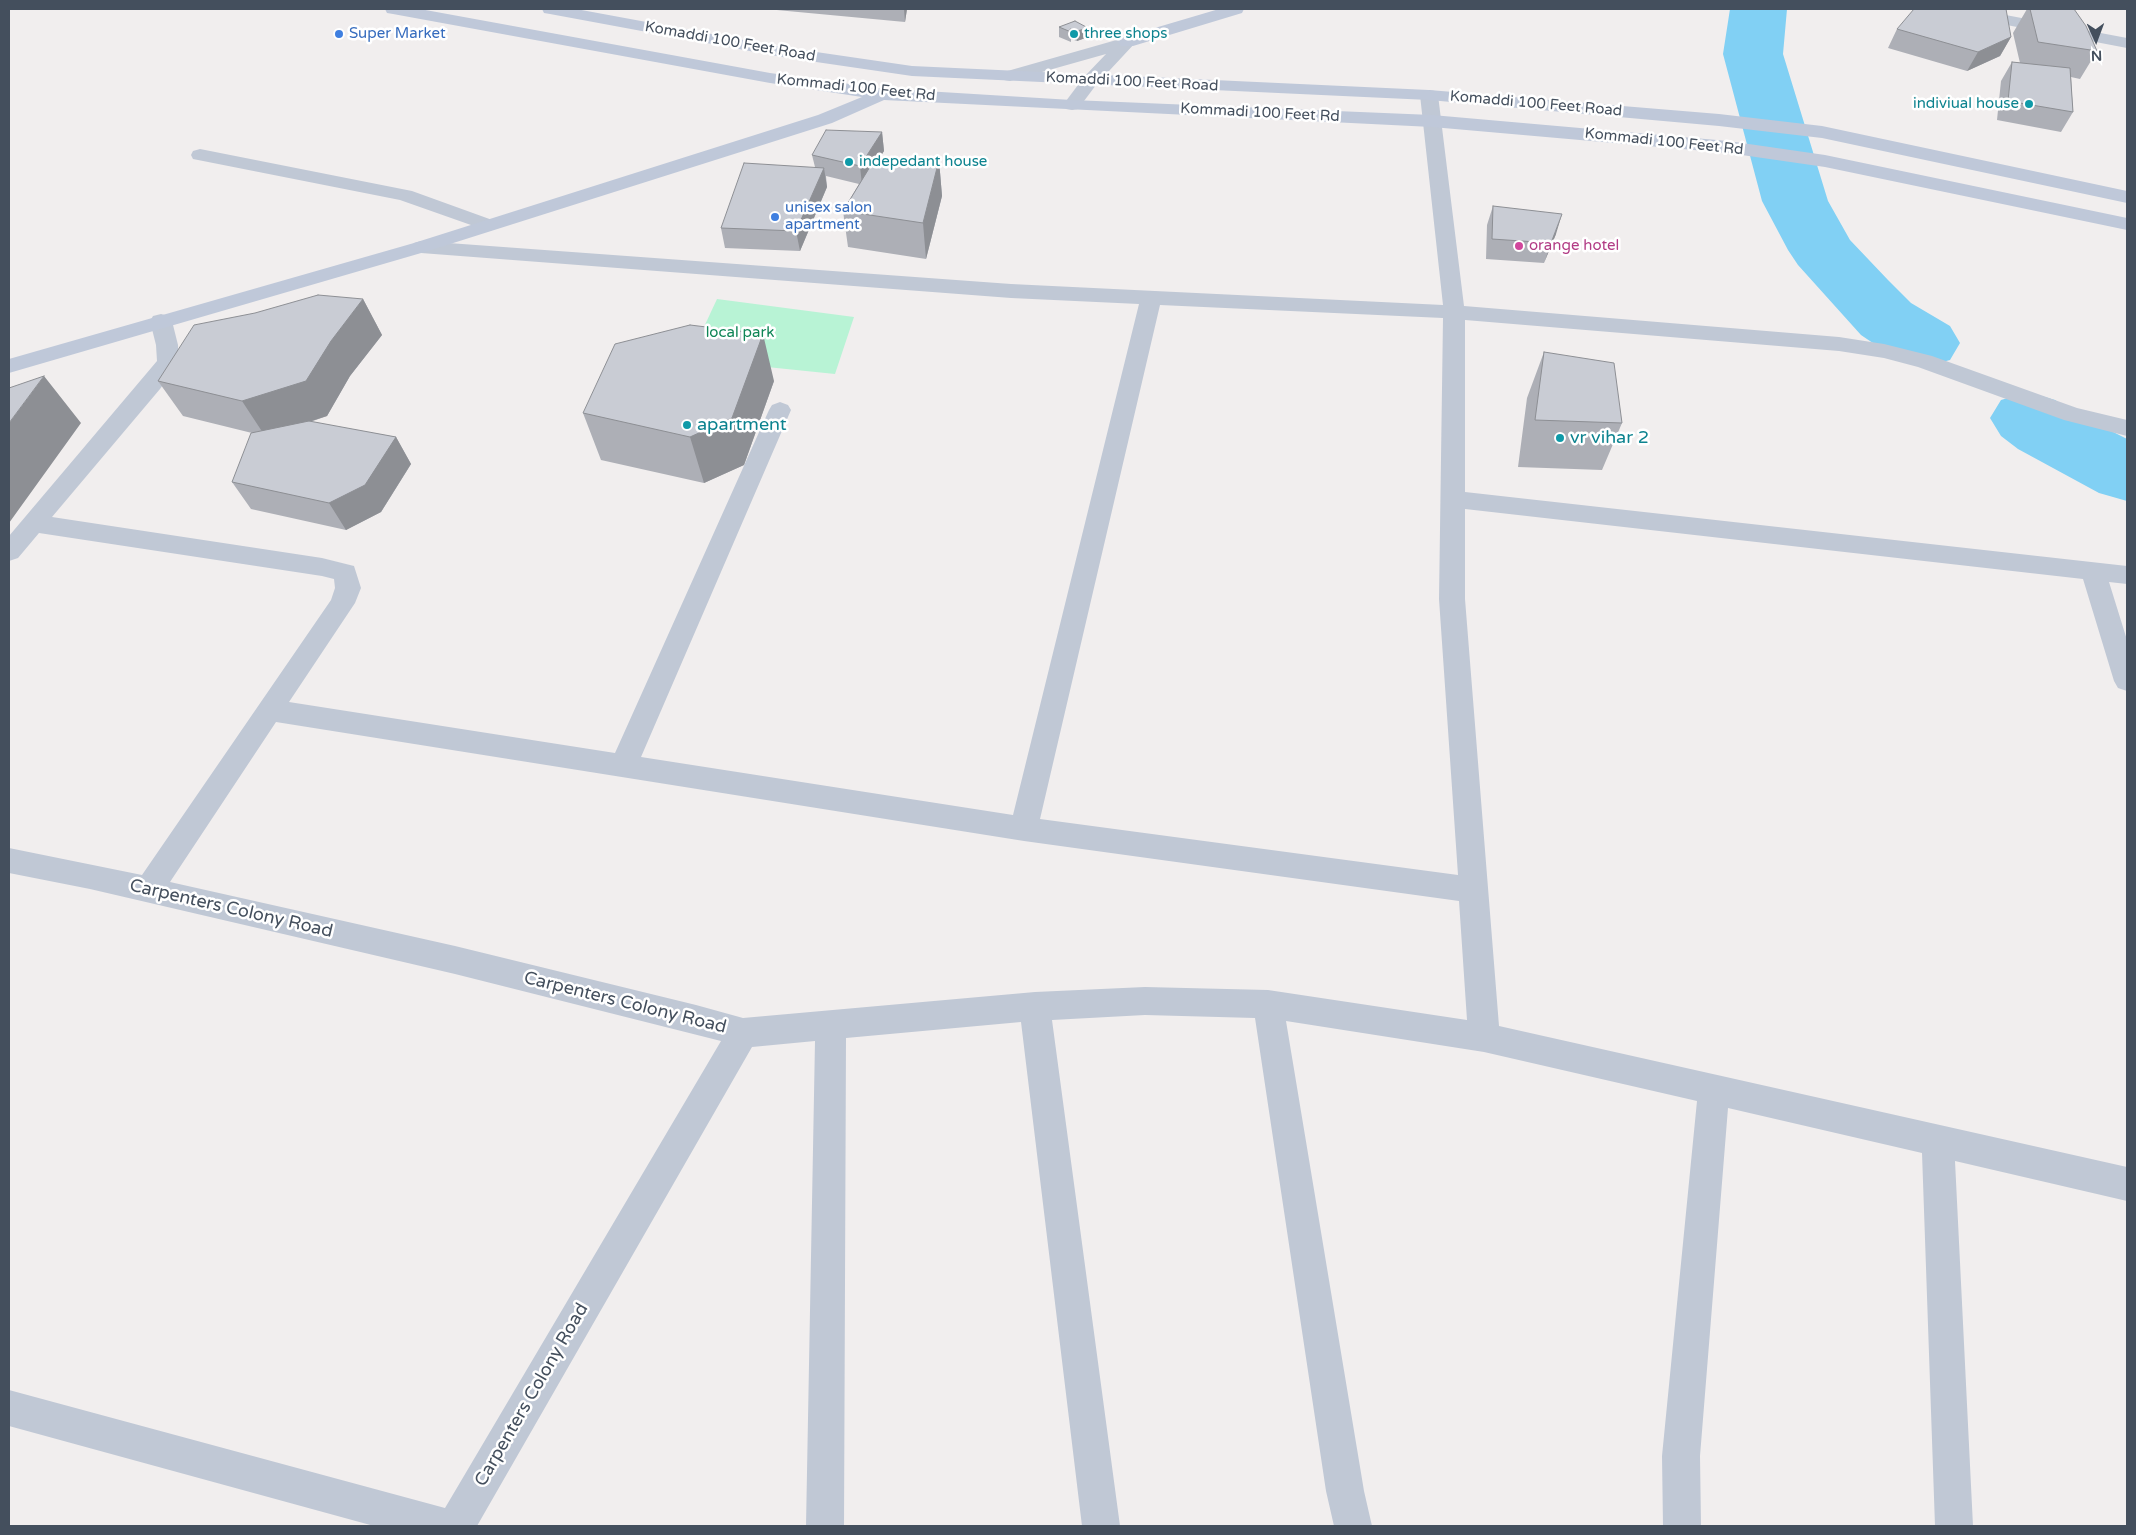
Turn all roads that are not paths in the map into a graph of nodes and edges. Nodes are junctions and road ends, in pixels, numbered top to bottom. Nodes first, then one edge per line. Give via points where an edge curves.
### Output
1 (393, 9) edge
2 (550, 9) edge
3 (1236, 9) edge
4 (1949, 9) edge
5 (1127, 42) junction
6 (2127, 43) edge
7 (912, 71) junction
8 (1010, 76) junction
9 (1090, 82) junction
10 (882, 94) junction
11 (1429, 95) junction
12 (1072, 105) junction
13 (1432, 120) junction
14 (200, 155) dead end
15 (2127, 197) edge
16 (2127, 224) edge
17 (488, 225) junction
18 (421, 247) junction
19 (1151, 298) junction
20 (1454, 312) junction
21 (161, 321) junction
22 (9, 366) edge
23 (780, 410) dead end
24 (2127, 428) edge
25 (1453, 500) junction
26 (34, 523) junction
27 (9, 552) edge
28 (2093, 570) junction
29 (2127, 575) edge
30 (2127, 681) edge
31 (271, 710) junction
32 (623, 766) junction
33 (1024, 829) junction
34 (9, 861) edge
35 (148, 890) junction
36 (1474, 890) junction
37 (1268, 1004) junction
38 (1035, 1006) junction
39 (831, 1025) junction
40 (742, 1033) junction
41 (1484, 1037) junction
42 (1714, 1090) junction
43 (1938, 1141) junction
44 (2127, 1184) edge
45 (9, 1408) edge
46 (443, 1526) edge
47 (456, 1526) edge
48 (825, 1526) edge
49 (1101, 1526) edge
50 (1353, 1526) edge
51 (1682, 1526) edge
52 (1954, 1526) edge

1 - 10 main road, Kommadi 100 Feet Rd via 770,78
2 - 7 main road, Komaddi 100 Feet Road via 782,52
3 - 5 main road
4 - 6 street
5 - 8 street
5 - 9 street
7 - 8 main road, Komaddi 100 Feet Road
7 - 10 main road
8 - 9 main road, Komaddi 100 Feet Road
9 - 11 main road, Komaddi 100 Feet Road
9 - 12 street
10 - 12 main road, Kommadi 100 Feet Rd
10 - 17 main road via 825,119
11 - 13 street
11 - 15 main road, Komaddi 100 Feet Road via 1822,132
12 - 13 main road, Kommadi 100 Feet Rd
13 - 16 main road, Kommadi 100 Feet Rd via 1728,147 1825,161
13 - 20 street
14 - 17 street via 405,195
17 - 18 main road
18 - 19 street via 1011,291
18 - 21 main road
19 - 20 street
19 - 33 street
20 - 24 street via 1838,344 1884,351 1924,361 2072,414
20 - 25 street
21 - 22 main road
21 - 26 street via 168,345 168,362
23 - 32 street
25 - 28 street
25 - 36 street via 1452,599
26 - 27 street
26 - 31 street via 346,573 348,588 342,603
28 - 29 street
28 - 30 street
31 - 32 street
31 - 35 street
32 - 33 street
33 - 36 street
34 - 35 street, Carpenters Colony Road
35 - 40 street, Carpenters Colony Road via 696,1018
36 - 41 street
37 - 38 street via 1145,1001
37 - 41 street
37 - 50 street
38 - 39 street
38 - 49 street
39 - 40 street
39 - 48 street
40 - 47 street, Carpenters Colony Road
41 - 42 street
42 - 43 street
42 - 51 street via 1682,1456
43 - 44 street
43 - 52 street
45 - 46 street

